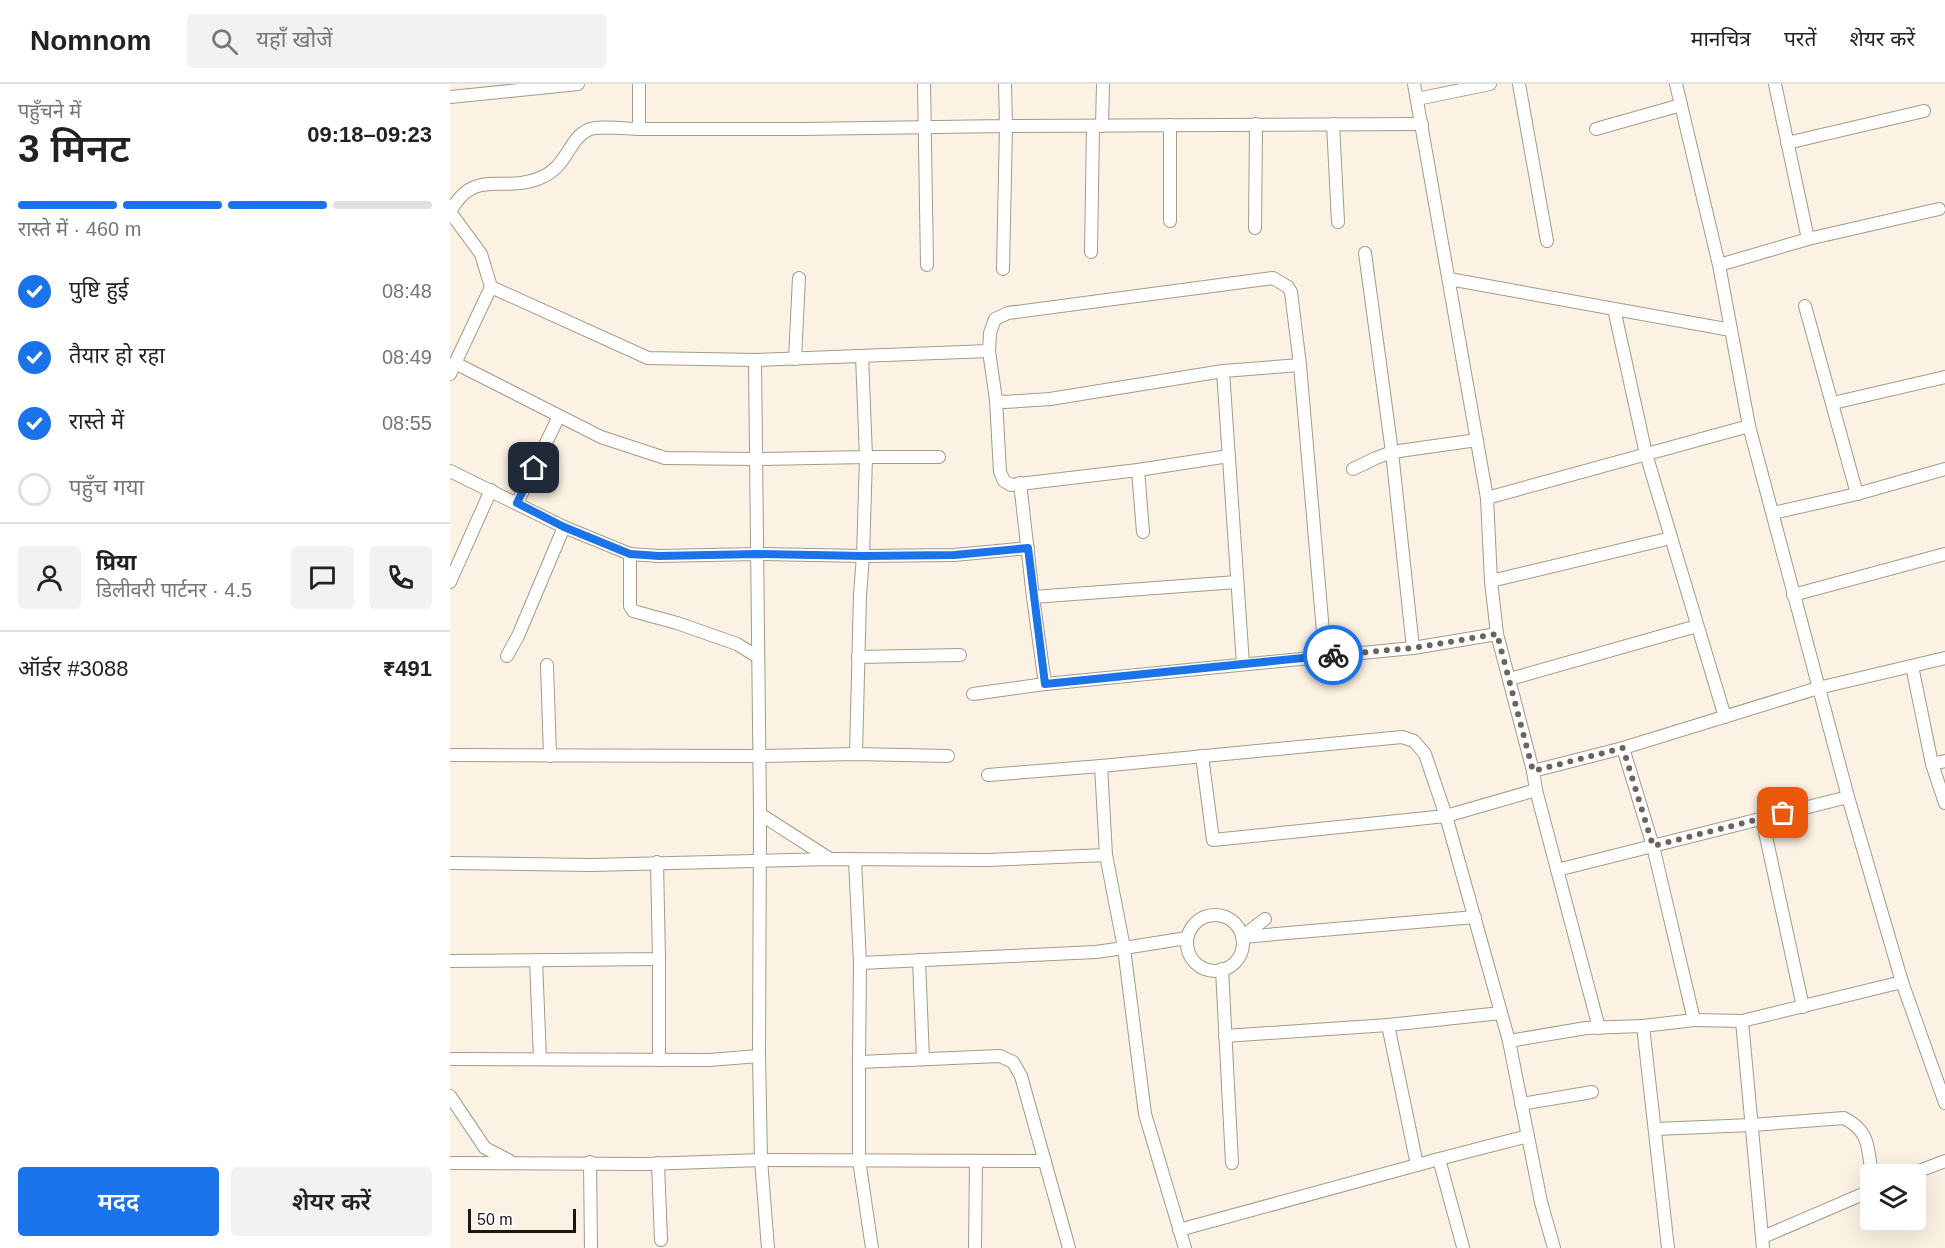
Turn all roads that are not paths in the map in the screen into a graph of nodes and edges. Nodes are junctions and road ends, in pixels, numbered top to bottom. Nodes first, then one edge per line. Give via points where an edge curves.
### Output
1 (578, 84) edge
2 (639, 84) edge
3 (924, 84) edge
4 (1005, 84) edge
5 (1103, 84) edge
6 (1414, 84) edge
7 (1490, 84) edge
8 (1519, 84) edge
9 (1676, 84) edge
10 (1775, 84) edge
11 (450, 97) edge
12 (1417, 99) junction
13 (1681, 105) junction
14 (1924, 111) dead end
15 (1170, 124) junction
16 (1256, 124) junction
17 (1333, 124) junction
18 (1422, 124) junction
19 (1006, 126) junction
20 (1097, 126) junction
21 (925, 127) junction
22 (639, 129) junction
23 (1596, 129) dead end
24 (1787, 143) junction
25 (1939, 209) dead end
26 (450, 212) edge
27 (1170, 221) dead end
28 (1338, 222) dead end
29 (1255, 228) dead end
30 (1808, 239) junction
31 (1547, 241) dead end
32 (1091, 252) dead end
33 (1365, 253) dead end
34 (927, 265) dead end
35 (1719, 265) junction
36 (1003, 269) dead end
37 (799, 278) dead end
38 (1449, 279) junction
39 (491, 287) junction
40 (1805, 306) dead end
41 (1614, 309) junction
42 (1731, 330) junction
43 (989, 351) junction
44 (862, 356) junction
45 (795, 359) junction
46 (755, 360) junction
47 (1300, 365) junction
48 (452, 369) edge
49 (1223, 371) junction
50 (1945, 377) edge
51 (996, 400) junction
52 (1833, 403) junction
53 (559, 416) junction
54 (1749, 426) junction
55 (1477, 440) junction
56 (1392, 452) junction
57 (1646, 454) junction
58 (1229, 456) junction
59 (866, 457) junction
60 (939, 457) dead end
61 (756, 459) junction
62 (1353, 469) dead end
63 (1945, 469) edge
64 (1138, 470) junction
65 (450, 471) edge
66 (1020, 483) junction
67 (491, 490) junction
68 (1857, 494) junction
69 (1487, 498) junction
70 (517, 503) junction
71 (1773, 513) junction
72 (564, 527) junction
73 (1143, 532) dead end
74 (1671, 538) junction
75 (1028, 548) junction
76 (630, 554) junction
77 (757, 554) junction
78 (1945, 554) edge
79 (863, 556) junction
80 (1491, 581) junction
81 (450, 582) edge
82 (1237, 582) junction
83 (1793, 595) junction
84 (1033, 597) junction
85 (1697, 626) junction
86 (1497, 634) junction
87 (1413, 648) junction
88 (960, 655) dead end
89 (1325, 655) junction
90 (507, 656) dead end
91 (758, 657) junction
92 (858, 657) junction
93 (1945, 658) edge
94 (1243, 664) junction
95 (547, 665) dead end
96 (1912, 666) junction
97 (1510, 679) junction
98 (1045, 684) junction
99 (1818, 688) junction
100 (973, 694) dead end
101 (1725, 717) junction
102 (1623, 748) junction
103 (856, 754) junction
104 (450, 755) edge
105 (550, 756) junction
106 (759, 756) junction
107 (948, 756) dead end
108 (1202, 756) junction
109 (1939, 762) edge
110 (1101, 766) junction
111 (1533, 771) junction
112 (988, 775) dead end
113 (1536, 790) junction
114 (1848, 797) junction
115 (1945, 803) edge
116 (760, 814) junction
117 (1446, 816) junction
118 (1762, 818) junction
119 (1653, 846) junction
120 (1106, 855) junction
121 (831, 859) junction
122 (855, 860) junction
123 (759, 861) junction
124 (657, 862) junction
125 (450, 863) edge
126 (1557, 870) junction
127 (1475, 917) junction
128 (1265, 919) dead end
129 (1242, 937) junction
130 (1187, 938) junction
131 (1124, 948) junction
132 (659, 959) junction
133 (536, 960) junction
134 (919, 960) junction
135 (450, 961) edge
136 (860, 963) junction
137 (1222, 969) junction
138 (1902, 982) junction
139 (1803, 1006) junction
140 (1501, 1013) junction
141 (1694, 1020) junction
142 (1742, 1021) junction
143 (1388, 1025) junction
144 (1643, 1026) junction
145 (1599, 1028) junction
146 (1225, 1036) junction
147 (1509, 1041) junction
148 (759, 1056) junction
149 (450, 1059) edge
150 (540, 1059) junction
151 (923, 1059) junction
152 (659, 1060) junction
153 (859, 1062) junction
154 (1592, 1092) dead end
155 (450, 1096) edge
156 (1945, 1103) edge
157 (1521, 1104) junction
158 (1752, 1125) junction
159 (1655, 1129) junction
160 (1528, 1136) junction
161 (1439, 1159) junction
162 (761, 1160) junction
163 (859, 1160) junction
164 (976, 1161) junction
165 (1045, 1161) junction
166 (1945, 1161) edge
167 (590, 1162) junction
168 (1232, 1162) dead end
169 (450, 1163) edge
170 (514, 1163) junction
171 (658, 1163) junction
172 (1870, 1164) edge
173 (1417, 1165) junction
174 (1926, 1168) edge
175 (1860, 1196) edge
176 (1179, 1230) junction
177 (661, 1240) dead end
178 (1762, 1243) edge
179 (591, 1248) edge
180 (768, 1248) edge
181 (872, 1248) edge
182 (975, 1248) edge
183 (1069, 1248) edge
184 (1185, 1248) edge
185 (1463, 1248) edge
186 (1554, 1248) edge
187 (1668, 1248) edge

1 - 11 street
2 - 22 street
3 - 21 street
4 - 19 street
5 - 20 street
6 - 12 street
7 - 12 street
8 - 31 street
9 - 13 street
10 - 24 street
12 - 18 street
13 - 23 street
13 - 35 street
14 - 24 street
15 - 16 street
15 - 20 street
15 - 27 street
16 - 17 street
16 - 29 street
17 - 18 street
17 - 28 street
18 - 38 street
19 - 20 street
19 - 21 street
19 - 36 street
20 - 32 street
21 - 22 street
21 - 34 street
22 - 26 street via 590,128 579,136 551,173 525,182 482,184 465,191
24 - 30 street
25 - 30 street
26 - 39 street via 482,254
30 - 35 street
33 - 56 street
35 - 42 street
37 - 45 street
38 - 41 street
38 - 55 street
39 - 46 street via 648,358
39 - 48 street
40 - 52 street
41 - 42 street
41 - 57 street
42 - 54 street
43 - 44 street
43 - 47 street via 995,319 1008,313 1273,278 1291,292
43 - 51 street
44 - 45 street
44 - 59 street
45 - 46 street
46 - 61 street
47 - 49 street
47 - 89 street
48 - 53 street
49 - 51 street via 1050,399
49 - 58 street
50 - 52 street
51 - 66 street via 1000,472 1011,485
52 - 68 street
53 - 61 street via 601,437 665,458
53 - 70 street
54 - 57 street
54 - 71 street
55 - 56 street
55 - 69 street
56 - 62 street
56 - 87 street
57 - 69 street
57 - 74 street
58 - 64 street
58 - 82 street
59 - 60 street
59 - 61 street
59 - 79 street
61 - 77 street
63 - 68 street
64 - 66 street
64 - 73 street
65 - 67 street
66 - 75 street
67 - 70 street
67 - 81 street
68 - 71 street
69 - 80 street
70 - 72 street
71 - 83 street
72 - 76 street
72 - 90 street
74 - 80 street
74 - 85 street
75 - 79 street via 954,555
75 - 84 street
76 - 77 street
76 - 91 street via 633,611 737,644
77 - 79 street
77 - 91 street
78 - 83 street
79 - 92 street
80 - 86 street
82 - 84 street
82 - 94 street
83 - 99 street
84 - 98 street
85 - 97 street
85 - 101 street
86 - 87 street
86 - 97 street
87 - 89 street
88 - 92 street
89 - 94 street
91 - 106 street
92 - 103 street
93 - 96 street
94 - 98 street
95 - 105 street
96 - 99 street
96 - 109 street
97 - 111 street
98 - 100 street
99 - 101 street
99 - 114 street
101 - 102 street
102 - 111 street
102 - 119 street
103 - 106 street
103 - 107 street
104 - 105 street
105 - 106 street
106 - 116 street
108 - 110 street
108 - 117 street via 1402,737 1414,741 1425,754
108 - 117 street via 1213,840
109 - 115 street
110 - 112 street
110 - 120 street
111 - 113 street
113 - 117 street
113 - 126 street
114 - 118 street
114 - 138 street
116 - 121 street
116 - 123 street
117 - 127 street
118 - 119 street
118 - 139 street
119 - 126 street
119 - 141 street
120 - 122 street
120 - 131 street
121 - 122 street
121 - 123 street
122 - 136 street
123 - 124 street
123 - 148 street
124 - 125 street
124 - 132 street
126 - 145 street
127 - 129 street
127 - 140 street
128 - 129 street
129 - 130 street via 1228,918 1213,915 1199,920
129 - 137 street via 1236,961
130 - 131 street
130 - 137 street via 1193,960 1206,969
131 - 134 street
131 - 176 street via 1145,1114
132 - 133 street
132 - 152 street
133 - 135 street
133 - 150 street
134 - 136 street
134 - 151 street
136 - 153 street
137 - 146 street
138 - 139 street
138 - 156 street
139 - 142 street
140 - 143 street
140 - 147 street
141 - 142 street
141 - 144 street
142 - 158 street
143 - 146 street
143 - 173 street
144 - 145 street
144 - 159 street
145 - 147 street
146 - 168 street
147 - 157 street
148 - 152 street
148 - 162 street
149 - 150 street
150 - 152 street
151 - 153 street
151 - 165 street via 1000,1056 1013,1062 1021,1076
153 - 163 street
154 - 157 street
155 - 170 street via 485,1148
157 - 160 street
158 - 159 street
158 - 172 street via 1844,1118 1864,1133
158 - 178 street
159 - 187 street
160 - 161 street
160 - 186 street
161 - 173 street
161 - 185 street
162 - 163 street
162 - 171 street
162 - 180 street
163 - 164 street
163 - 181 street
164 - 165 street
164 - 182 street
165 - 183 street
166 - 174 street
167 - 170 street
167 - 171 street
167 - 179 street
169 - 170 street
171 - 177 street
173 - 176 street
175 - 178 street
176 - 184 street

